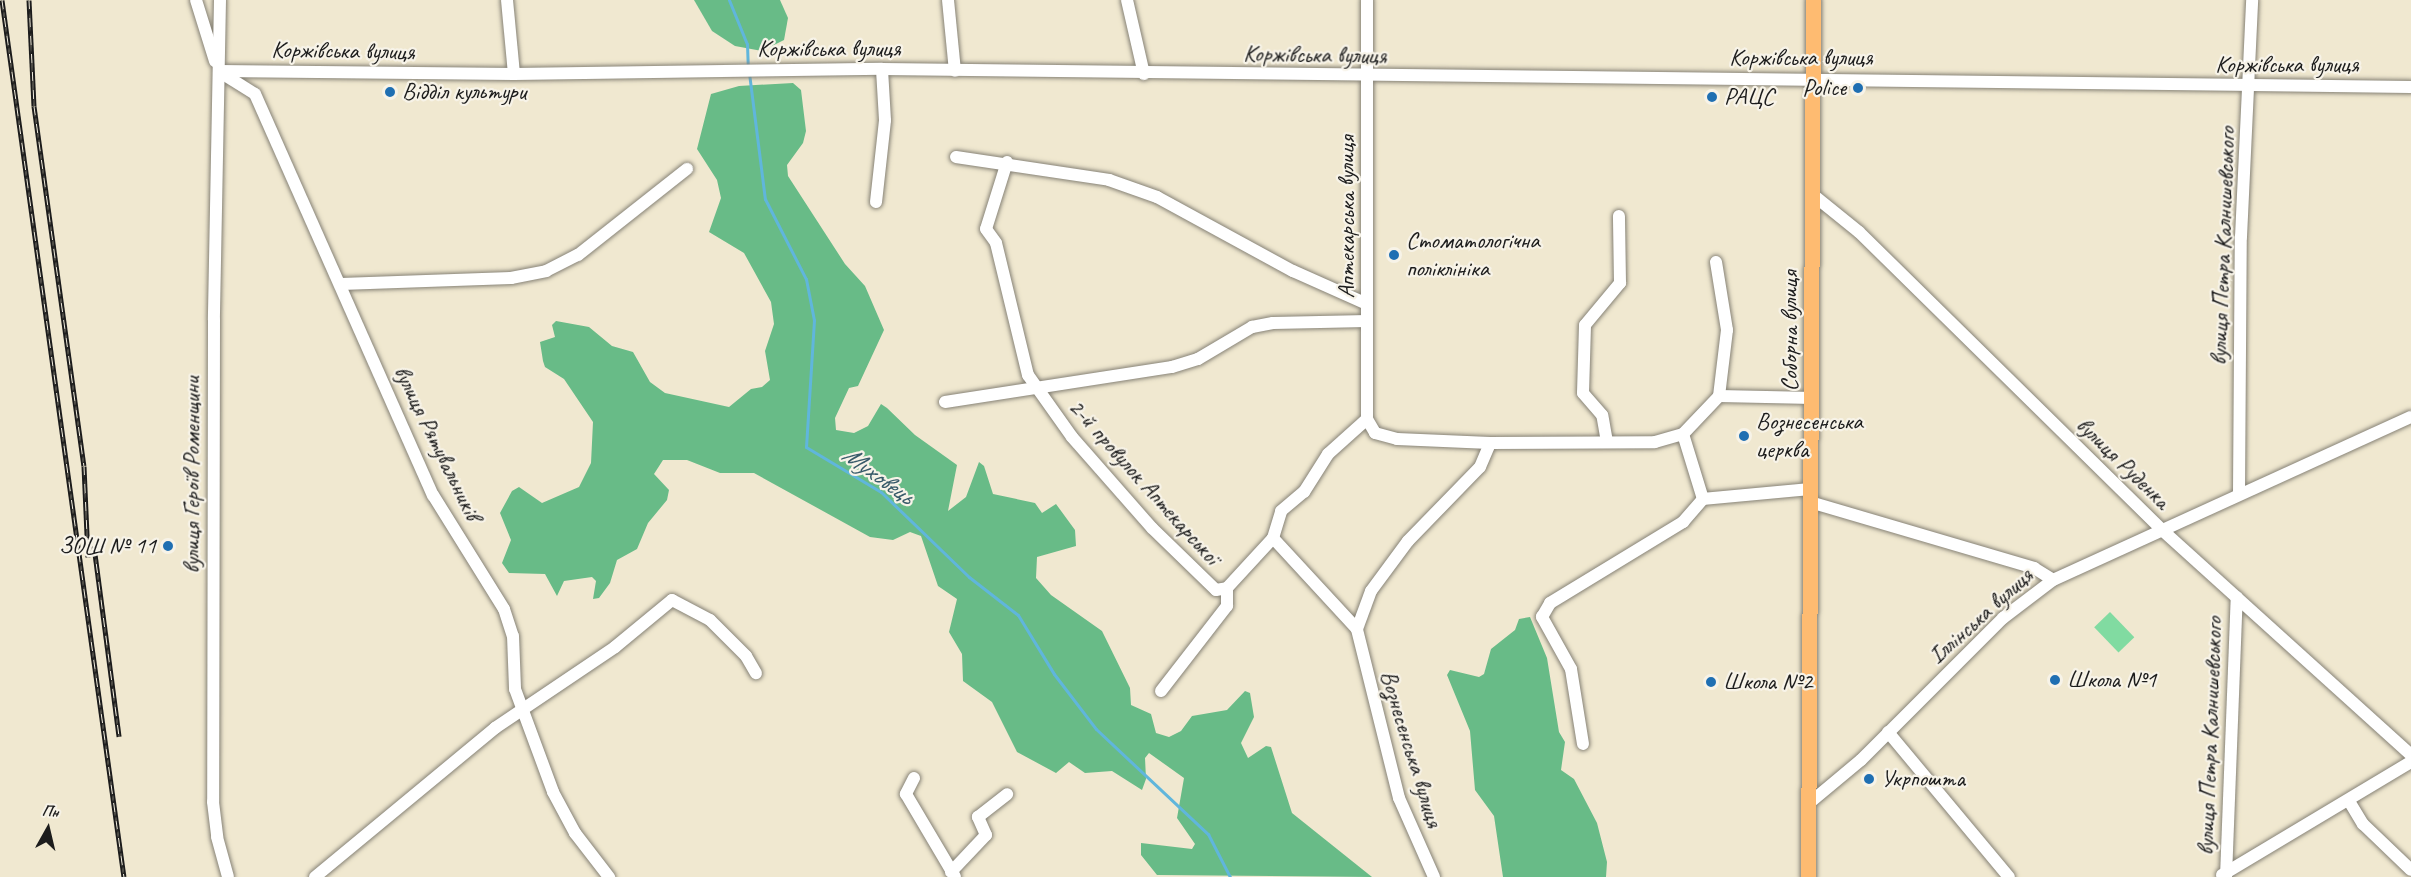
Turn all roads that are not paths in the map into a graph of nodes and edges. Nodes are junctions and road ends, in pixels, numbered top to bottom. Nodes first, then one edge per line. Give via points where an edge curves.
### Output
1 (196, 0) edge
2 (220, 0) edge
3 (507, 0) edge
4 (948, 0) edge
5 (1127, 0) edge
6 (1367, 0) edge
7 (1813, 0) edge
8 (2252, 0) edge
9 (882, 69) junction
10 (219, 71) junction
11 (956, 71) junction
12 (514, 74) junction
13 (1144, 74) junction
14 (1368, 76) junction
15 (1813, 78) junction
16 (2248, 86) junction
17 (2411, 87) edge
18 (956, 157) dead end
19 (1007, 162) junction
20 (687, 170) dead end
21 (1812, 194) junction
22 (876, 202) dead end
23 (1619, 216) dead end
24 (1716, 262) dead end
25 (341, 284) junction
26 (1367, 304) junction
27 (1366, 321) junction
28 (1037, 390) junction
29 (1719, 396) junction
30 (1813, 398) junction
31 (945, 402) dead end
32 (2411, 417) edge
33 (1367, 419) junction
34 (1683, 434) junction
35 (1607, 442) junction
36 (1490, 443) junction
37 (2239, 493) junction
38 (1810, 496) junction
39 (1702, 500) junction
40 (2161, 529) junction
41 (1273, 538) junction
42 (2053, 580) junction
43 (1227, 588) junction
44 (2237, 597) junction
45 (1357, 629) junction
46 (756, 673) dead end
47 (1161, 691) dead end
48 (521, 711) junction
49 (1888, 732) junction
50 (1583, 744) dead end
51 (2411, 755) edge
52 (2411, 762) edge
53 (914, 778) dead end
54 (1007, 794) dead end
55 (2349, 801) junction
56 (1807, 805) junction
57 (2411, 870) edge
58 (953, 874) edge
59 (2224, 876) edge
60 (228, 877) edge
61 (315, 877) edge
62 (609, 877) edge
63 (1434, 877) edge
64 (1808, 877) edge
65 (2009, 877) edge

1 - 10 street, вулиця Героїв Роменщини
2 - 10 street, вулиця Героїв Роменщини
3 - 12 street
4 - 11 street
5 - 13 street
6 - 14 street, Аптекарська вулиця
7 - 15 main road, Соборна вулиця
8 - 16 street, вулиця Петра Калнишевського
9 - 11 street, Коржівська вулиця
9 - 12 street, Коржівська вулиця
9 - 22 street via 885,120
10 - 12 street, Коржівська вулиця
10 - 25 street, вулиця Рятувальників via 255,94
10 - 60 street, вулиця Героїв Роменщини via 213,802
11 - 13 street, Коржівська вулиця
13 - 14 street, Коржівська вулиця
14 - 15 street, Коржівська вулиця
14 - 26 street, Аптекарська вулиця
15 - 16 street, Коржівська вулиця
15 - 21 main road, Соборна вулиця
16 - 17 street, Коржівська вулиця
16 - 37 street, вулиця Петра Калнишевського via 2241,237
18 - 19 street
19 - 26 street via 1109,180 1157,197 1293,271
19 - 28 street via 986,229 996,243 1028,375
20 - 25 street via 578,255 546,271 511,278
21 - 30 main road, Соборна вулиця
21 - 40 street, вулиця Руденка via 1859,232
23 - 35 street via 1620,283 1585,325 1583,393 1602,415
24 - 29 street via 1727,330
25 - 48 street, вулиця Рятувальників via 433,495 504,609 513,636 515,689
26 - 27 street, Аптекарська вулиця
27 - 28 street, 2-й провулок Аптекарської via 1273,322 1252,327 1198,358 1172,367
27 - 33 street, Аптекарська вулиця
28 - 31 street, 2-й провулок Аптекарської
28 - 43 street, 2-й провулок Аптекарської via 1072,437 1152,528 1216,590
29 - 30 street
29 - 34 street
30 - 38 main road, Соборна вулиця
32 - 37 street, Іллінська вулиця
33 - 36 street, Аптекарська вулиця via 1375,433 1397,440
33 - 41 street via 1328,454 1304,492 1281,511
34 - 35 street via 1655,442
34 - 39 street
35 - 36 street
36 - 45 street via 1480,467 1408,541 1371,591
37 - 40 street, Іллінська вулиця
38 - 39 street
38 - 42 street via 2034,568
38 - 56 main road, Соборна вулиця
39 - 50 street via 1683,522 1550,603 1542,617 1571,669
40 - 42 street, Іллінська вулиця
40 - 44 street, вулиця Руденка
41 - 43 street
41 - 45 street, Вознесенська вулиця
42 - 49 street, Іллінська вулиця via 2003,618
43 - 47 street via 1227,606
44 - 51 street, вулиця Руденка
44 - 59 street, вулиця Петра Калнишевського
45 - 63 street, Вознесенська вулиця via 1399,798
46 - 48 street via 746,656 710,620 672,600 615,647
48 - 61 street
48 - 62 street, вулиця Рятувальників via 553,792 575,833
49 - 56 street, Іллінська вулиця
49 - 65 street
52 - 55 street
53 - 58 street via 906,794
54 - 58 street via 978,817 986,835
55 - 57 street via 2363,824
55 - 59 street
56 - 64 main road, Соборна вулиця

